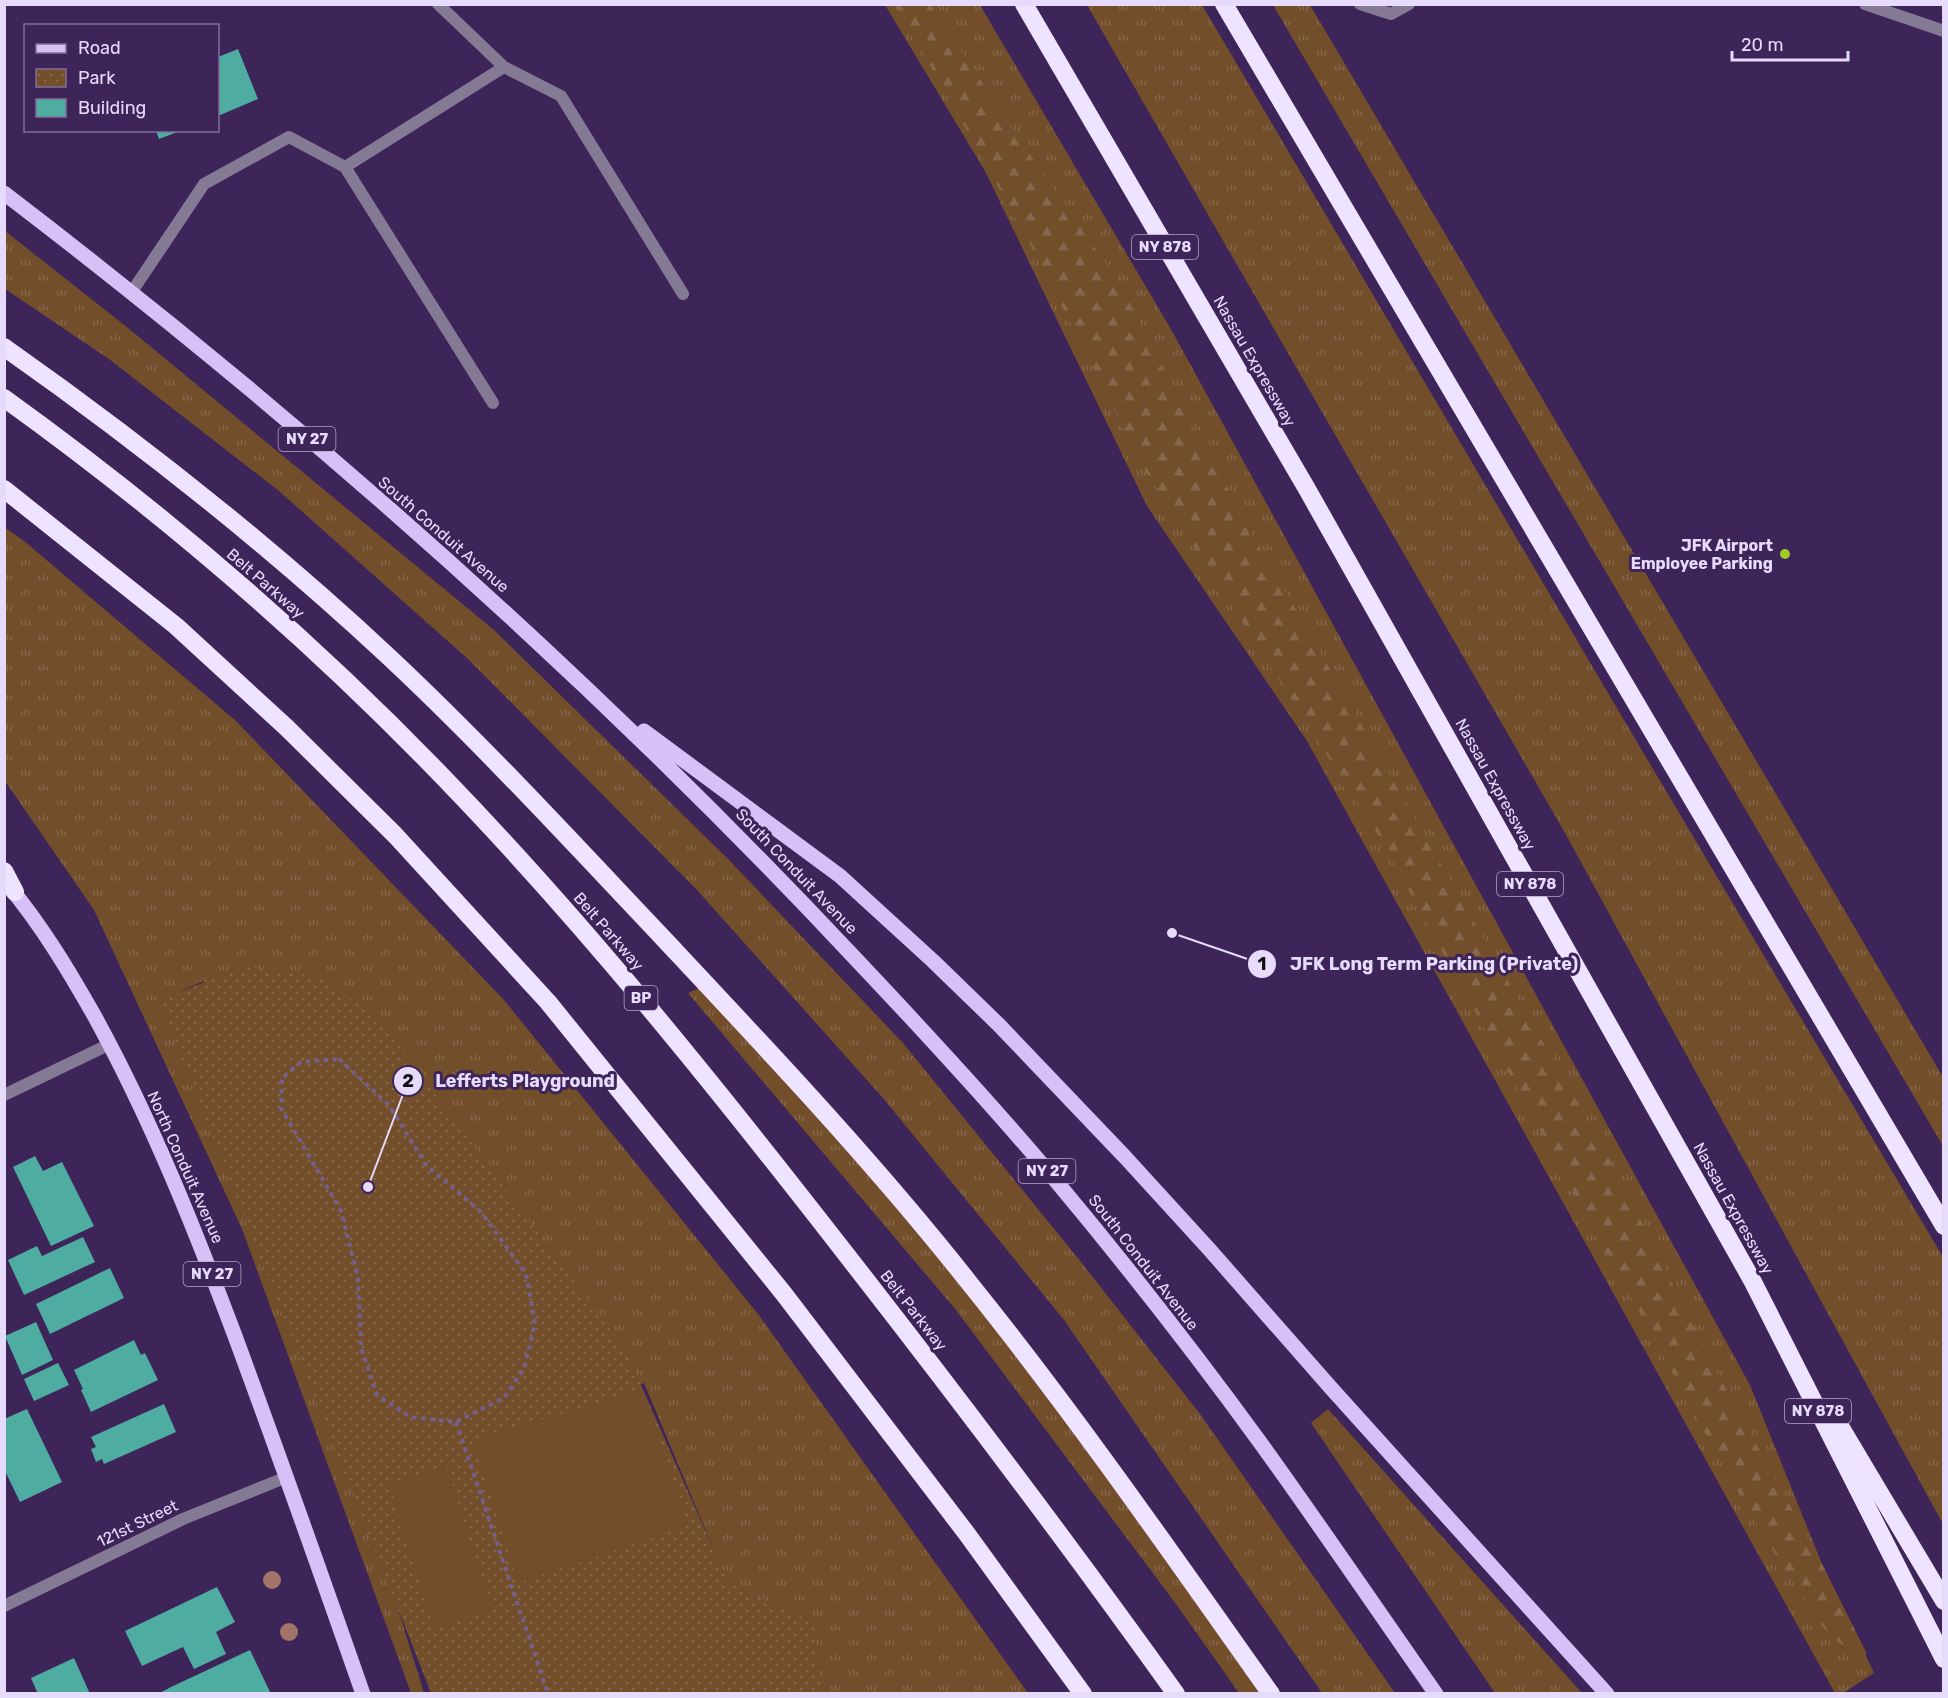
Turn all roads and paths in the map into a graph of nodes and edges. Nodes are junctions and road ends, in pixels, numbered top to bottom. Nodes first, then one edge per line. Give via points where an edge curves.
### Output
1 (438, 4) edge
2 (1024, 4) edge
3 (1224, 4) edge
4 (1360, 4) edge
5 (1409, 4) edge
6 (1865, 4) edge
7 (1944, 31) edge
8 (504, 67) junction
9 (345, 167) junction
10 (4, 193) edge
11 (131, 293) junction
12 (683, 294) dead end
13 (4, 347) edge
14 (4, 398) edge
15 (493, 403) dead end
16 (4, 489) edge
17 (599, 698) junction
18 (4, 871) edge
19 (10, 886) edge
20 (110, 1044) junction
21 (4, 1095) edge
22 (1944, 1226) edge
23 (1752, 1280) junction
24 (456, 1422) junction
25 (287, 1477) junction
26 (1944, 1600) edge
27 (4, 1606) edge
28 (1944, 1659) edge
29 (363, 1694) edge
30 (548, 1694) edge
31 (1083, 1694) edge
32 (1176, 1694) edge
33 (1271, 1694) edge
34 (1436, 1694) edge
35 (1607, 1694) edge

1 - 8 street
2 - 23 highway, Nassau Expressway / NY 878 via 1307,489
3 - 22 highway
4 - 5 street via 1391,14
6 - 7 street
8 - 9 street
8 - 12 street via 561,96
9 - 11 street via 289,137 204,184
9 - 15 street
10 - 11 main road, South Conduit Avenue / NY 27
11 - 17 main road, South Conduit Avenue / NY 27 via 341,467
13 - 33 highway via 99,415 242,528 390,658 554,822 847,1138 966,1278 1077,1421
14 - 32 highway, Belt Parkway / BP via 185,538 291,630 427,760 539,880 699,1068 823,1224 987,1437
16 - 31 highway via 176,626 240,684 342,780 504,953 597,1060 784,1294
17 - 34 main road, South Conduit Avenue / NY 27 via 827,928 941,1049 1054,1179 1260,1442
17 - 35 main road via 840,876 999,1025 1209,1248
18 - 19 highway
19 - 20 main road, North Conduit Avenue / NY 27 via 54,948
20 - 21 street
20 - 25 main road, North Conduit Avenue / NY 27 via 182,1197
23 - 26 highway
23 - 28 highway, Nassau Expressway / NY 878
24 - 24 path via 410,1417 377,1395 361,1348 358,1277 341,1211 281,1108 282,1078 301,1062 339,1059 389,1105 426,1165 481,1212 526,1274 535,1323 524,1370 504,1398
24 - 30 path
25 - 27 street, 121st Street via 183,1519
25 - 29 main road, North Conduit Avenue / NY 27

